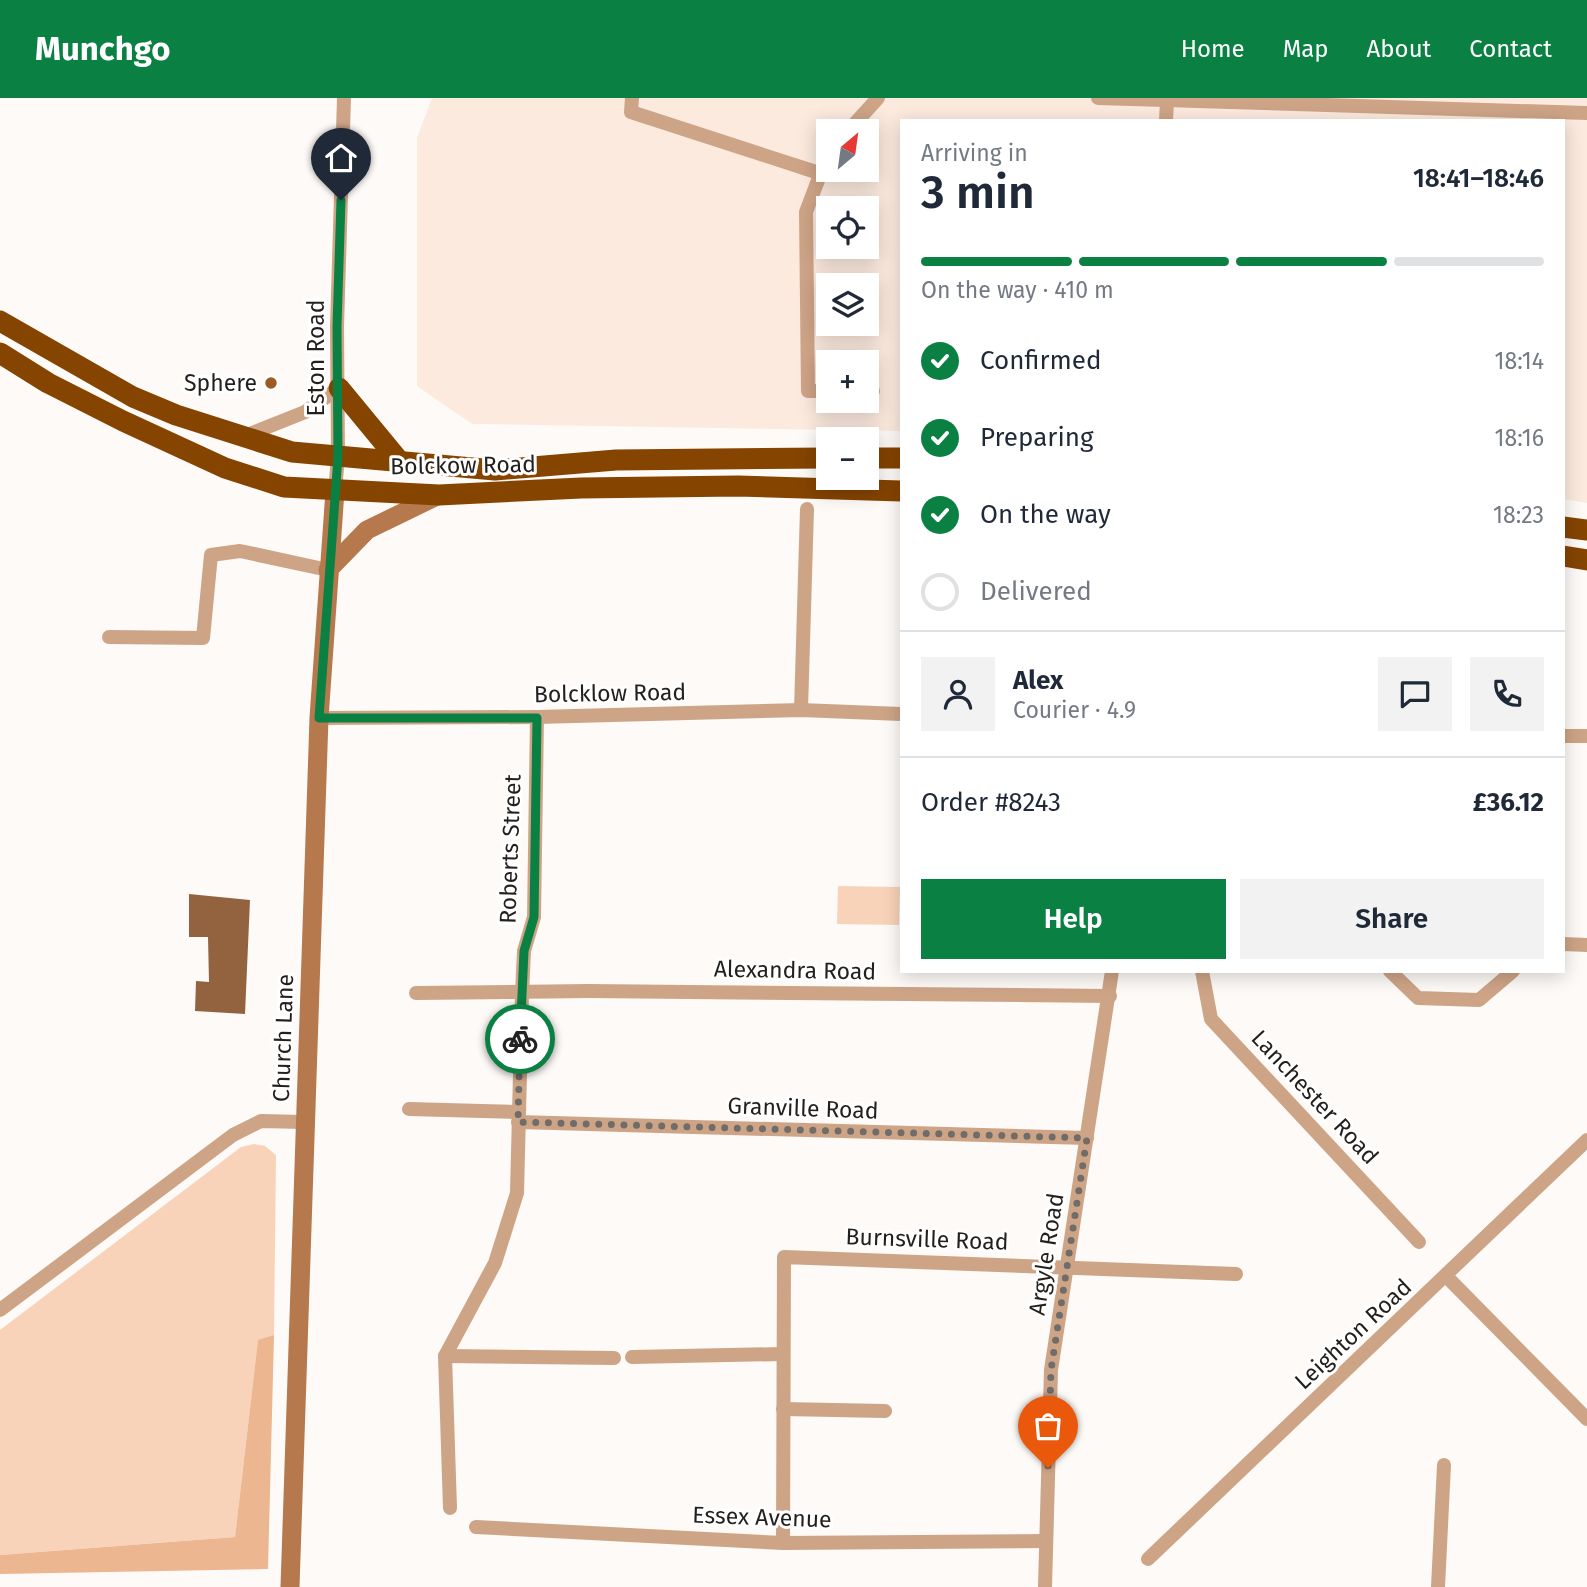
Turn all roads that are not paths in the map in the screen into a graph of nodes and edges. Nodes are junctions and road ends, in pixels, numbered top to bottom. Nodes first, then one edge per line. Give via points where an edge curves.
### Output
1 (344, 98) edge
2 (632, 98) edge
3 (878, 98) edge
4 (1098, 98) edge
5 (1167, 102) junction
6 (1587, 113) edge
7 (1382, 114) edge
8 (859, 119) edge
9 (1166, 119) edge
10 (816, 172) edge
11 (816, 182) edge
12 (0, 321) edge
13 (0, 354) edge
14 (339, 388) junction
15 (816, 391) edge
16 (243, 436) junction
17 (338, 457) junction
18 (816, 458) edge
19 (879, 458) edge
20 (900, 458) edge
21 (400, 462) junction
22 (335, 491) junction
23 (900, 491) edge
24 (439, 495) junction
25 (807, 509) dead end
26 (1565, 527) edge
27 (1587, 530) edge
28 (1565, 556) edge
29 (1587, 560) edge
30 (328, 570) junction
31 (109, 637) dead end
32 (801, 710) junction
33 (900, 714) edge
34 (319, 718) junction
35 (537, 718) junction
36 (1565, 736) edge
37 (1587, 736) edge
38 (1565, 944) edge
39 (1587, 945) edge
40 (1112, 973) edge
41 (1202, 973) edge
42 (1392, 973) edge
43 (1511, 973) edge
44 (416, 993) dead end
45 (522, 994) junction
46 (1110, 996) junction
47 (409, 1110) dead end
48 (518, 1117) junction
49 (304, 1122) junction
50 (1087, 1138) junction
51 (1587, 1140) edge
52 (1419, 1242) dead end
53 (1065, 1267) junction
54 (1236, 1274) dead end
55 (1447, 1277) junction
56 (0, 1310) edge
57 (782, 1354) junction
58 (445, 1356) junction
59 (632, 1357) dead end
60 (614, 1358) dead end
61 (783, 1409) junction
62 (885, 1410) dead end
63 (1587, 1419) edge
64 (1444, 1465) dead end
65 (450, 1508) dead end
66 (476, 1527) dead end
67 (1046, 1541) junction
68 (783, 1543) junction
69 (1148, 1559) dead end
70 (289, 1587) edge
71 (1045, 1587) edge
72 (1438, 1587) edge

1 - 14 street, Eston Road
2 - 10 street via 631,112
3 - 8 street
4 - 5 street
5 - 7 street
5 - 9 street
6 - 7 street
11 - 15 street via 806,212 808,391
12 - 16 highway, Bolckow Road via 133,397
13 - 22 highway, Bolckow Road via 48,383 225,468 284,487
14 - 16 street via 305,412
14 - 17 street, Eston Road
14 - 21 highway
16 - 17 highway, Bolckow Road via 292,452
17 - 21 highway, Bolckow Road
17 - 22 street, Eston Road
18 - 21 highway, Bolckow Road via 616,460 495,470
19 - 20 highway
22 - 24 highway, Bolckow Road
22 - 30 street, Church Lane
23 - 24 highway, Bolckow Road via 738,486
24 - 30 street via 366,530
25 - 32 street
26 - 27 highway
28 - 29 highway
30 - 31 street via 240,551 211,555 203,638
30 - 34 street, Church Lane
32 - 33 street, Bolcklow Road
32 - 35 street, Bolcklow Road
34 - 35 street, Bolcklow Road
34 - 49 street, Church Lane
35 - 45 street, Roberts Street via 534,917 524,951
36 - 37 street
38 - 39 street
40 - 46 street, Argyle Road
41 - 52 street, Lanchester Road via 1211,1019
42 - 43 street via 1418,998 1479,1000
44 - 45 street, Alexandra Road
45 - 46 street, Alexandra Road
45 - 48 street, Roberts Street
46 - 50 street, Argyle Road
47 - 48 street, Granville Road
48 - 50 street, Granville Road
48 - 58 street, Roberts Street via 517,1193 495,1263
49 - 56 street via 261,1121 233,1135
49 - 70 street, Church Lane
50 - 53 street, Argyle Road
51 - 55 street, Leighton Road
53 - 54 street, Burnsville Road
53 - 57 street, Burnsville Road via 785,1257
53 - 67 street, Argyle Road via 1051,1370
55 - 63 street
55 - 69 street, Leighton Road
57 - 59 street
57 - 61 street
58 - 60 street
58 - 65 street
61 - 62 street
61 - 68 street
64 - 72 street
66 - 68 street, Essex Avenue
67 - 68 street, Essex Avenue
67 - 71 street, Argyle Road

